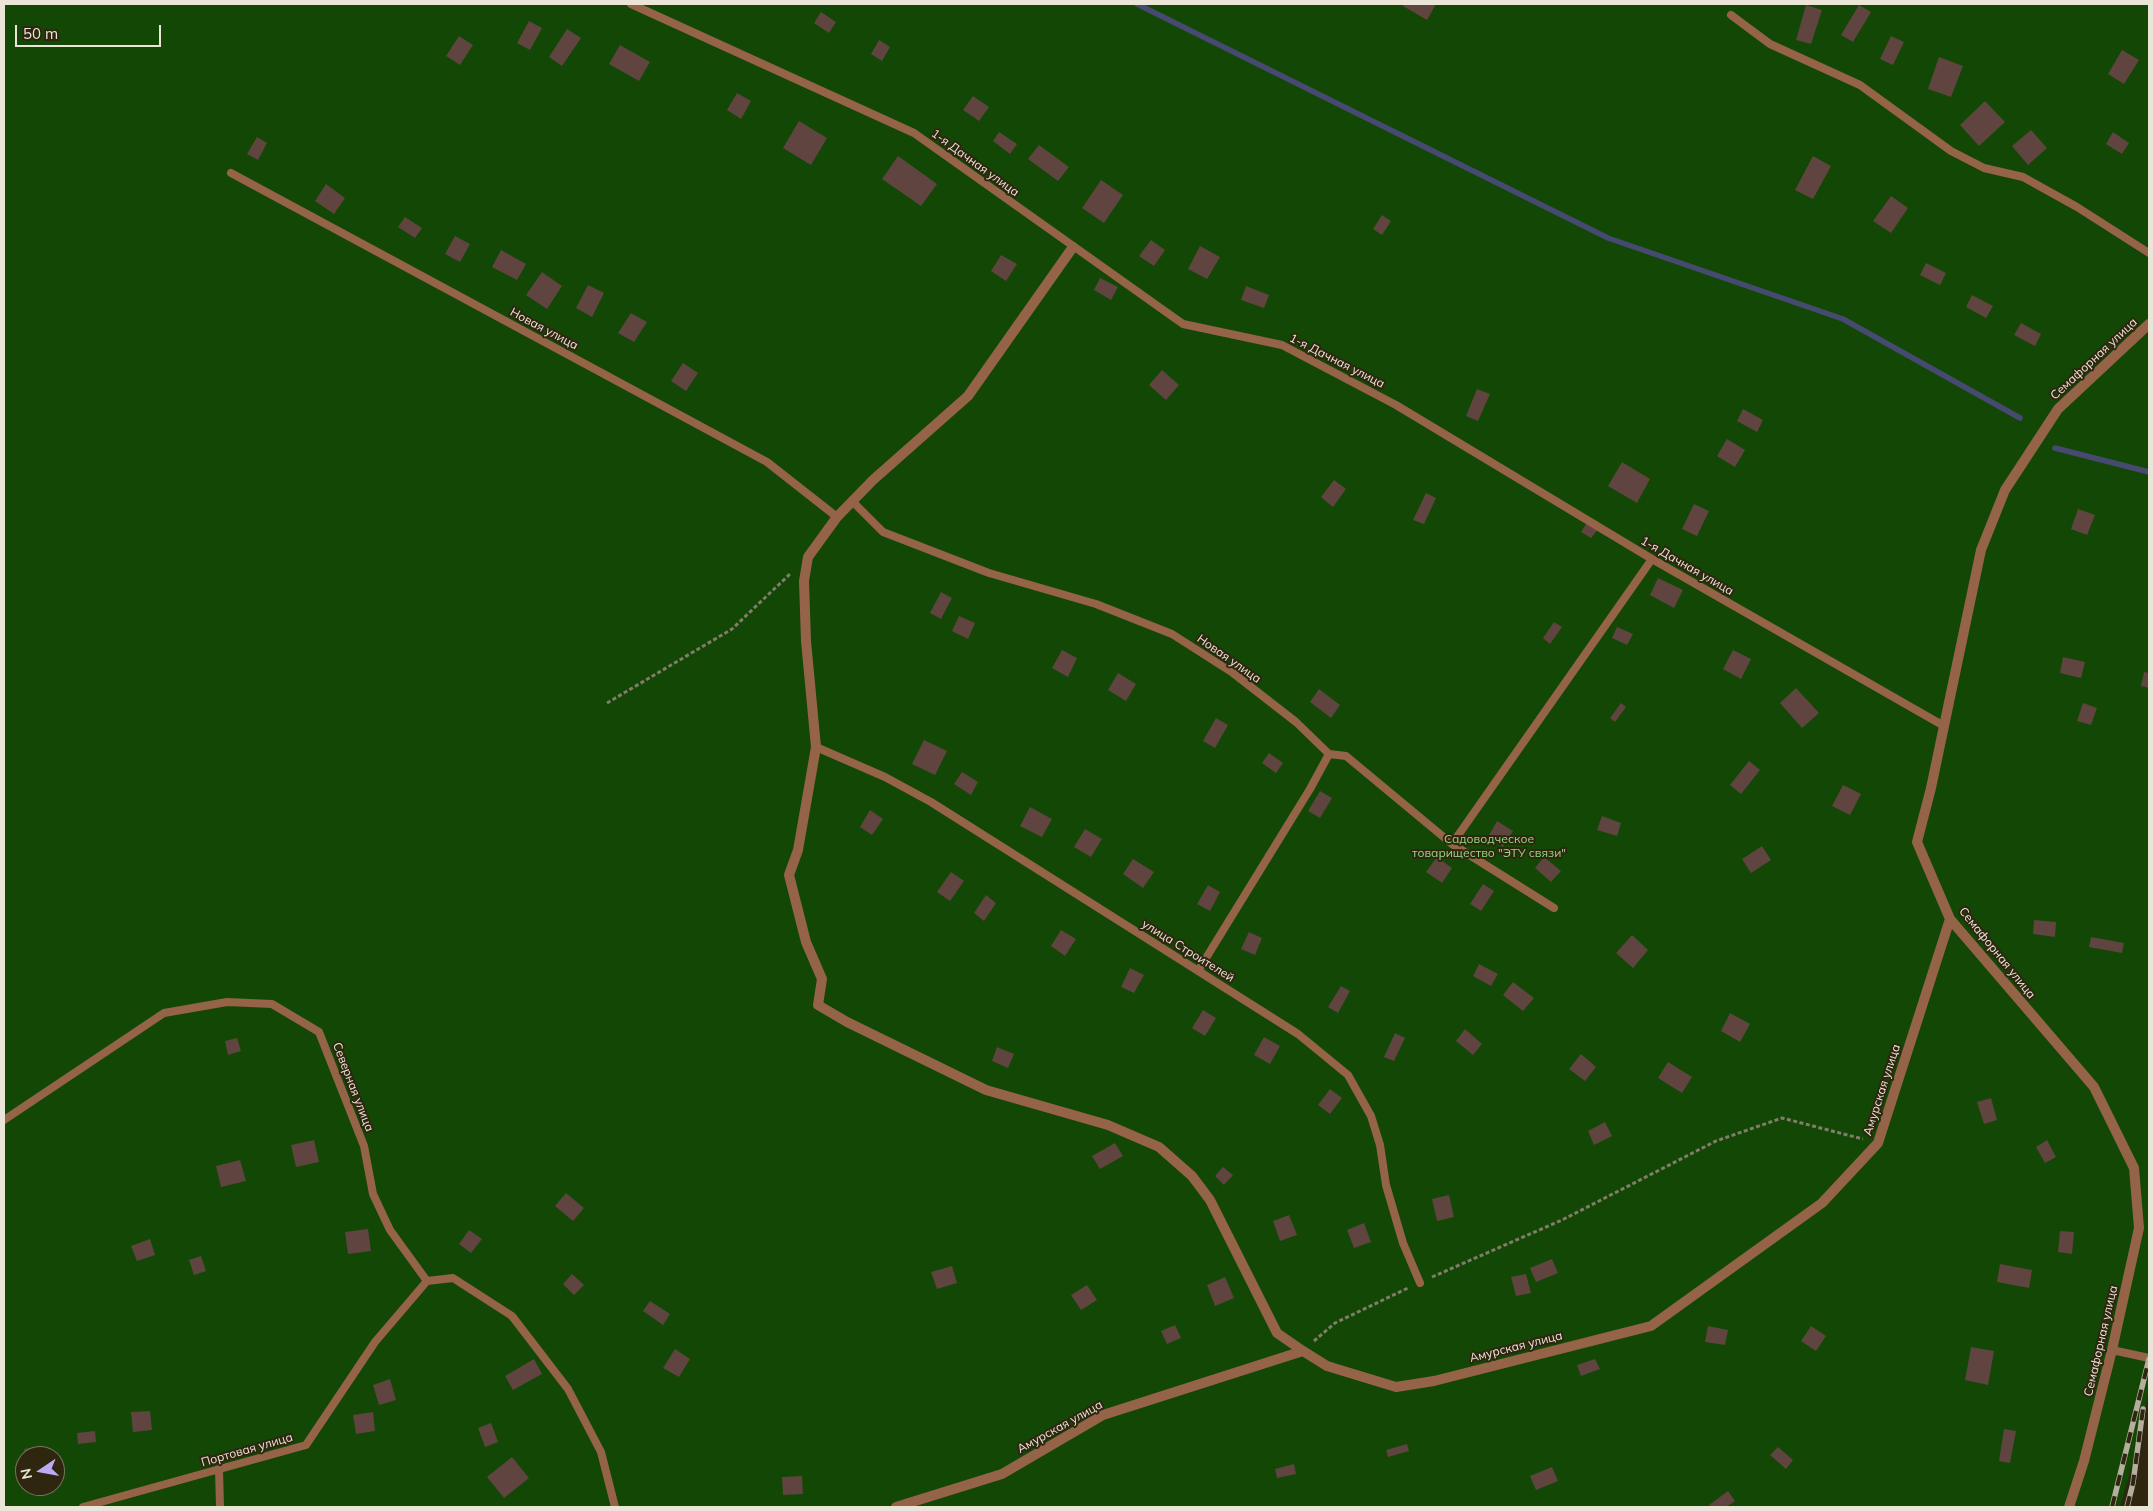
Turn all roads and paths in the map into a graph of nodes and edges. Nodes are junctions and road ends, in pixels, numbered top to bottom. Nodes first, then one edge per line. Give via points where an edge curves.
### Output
1 (631, 4) edge
2 (1731, 15) dead end
3 (231, 172) dead end
4 (1073, 247) junction
5 (2149, 253) edge
6 (2149, 324) edge
7 (852, 501) junction
8 (837, 517) junction
9 (808, 557) junction
10 (1652, 559) junction
11 (607, 703) dead end
12 (1944, 726) junction
13 (816, 747) junction
14 (1328, 754) junction
15 (1452, 844) junction
16 (1554, 908) dead end
17 (1950, 919) junction
18 (1198, 971) junction
19 (4, 1120) edge
20 (1878, 1143) junction
21 (427, 1280) junction
22 (1420, 1283) junction
23 (2112, 1350) junction
24 (1302, 1351) junction
25 (2149, 1358) edge
26 (219, 1469) junction
27 (83, 1507) edge
28 (220, 1507) edge
29 (615, 1507) edge
30 (896, 1507) edge
31 (2069, 1507) edge

1 - 4 lane, 1-я Дачная улица via 914,133
2 - 5 lane via 1770,44 1860,85 1951,151 1984,168 2023,177
3 - 8 lane, Новая улица via 767,462
4 - 7 street via 968,396
4 - 10 lane, 1-я Дачная улица via 1182,324 1282,345 1396,405
6 - 12 street, Семафорная улица via 2058,409 2005,490 1981,550
7 - 8 street
7 - 14 lane, Новая улица via 883,532 989,573 1096,604 1172,634 1233,674 1296,722
8 - 9 street
9 - 11 path via 732,629
9 - 13 street via 804,581 806,641
10 - 12 lane, 1-я Дачная улица
10 - 15 lane
12 - 17 street, Семафорная улица via 1917,842
13 - 18 lane, улица Строителей via 885,777 931,802
13 - 24 street via 798,850 789,875 806,942 822,978 818,1005 986,1090 1108,1125 1159,1147 1192,1176 1210,1200 1276,1333
14 - 15 lane, Новая улица via 1346,756
14 - 18 lane
15 - 16 lane, Новая улица
17 - 20 street, Амурская улица
17 - 23 street, Семафорная улица via 2094,1087 2134,1168 2139,1228
18 - 22 lane, улица Строителей via 1298,1034 1348,1075 1372,1116 1386,1185 1403,1243
19 - 21 lane, Северная улица via 164,1013 227,1002 272,1004 319,1032 364,1146 373,1194 390,1230
20 - 22 path via 1782,1118 1716,1141 1562,1220
20 - 24 street, Амурская улица via 1822,1203 1651,1326 1434,1381 1396,1387 1328,1366
21 - 26 lane, Портовая улица via 375,1342 306,1445
21 - 29 lane via 453,1278 512,1316 568,1389 601,1452
22 - 24 path via 1335,1323
23 - 25 lane
23 - 31 street, Семафорная улица
24 - 30 street, Амурская улица via 1103,1416 1002,1474
26 - 27 lane, Портовая улица
26 - 28 lane

